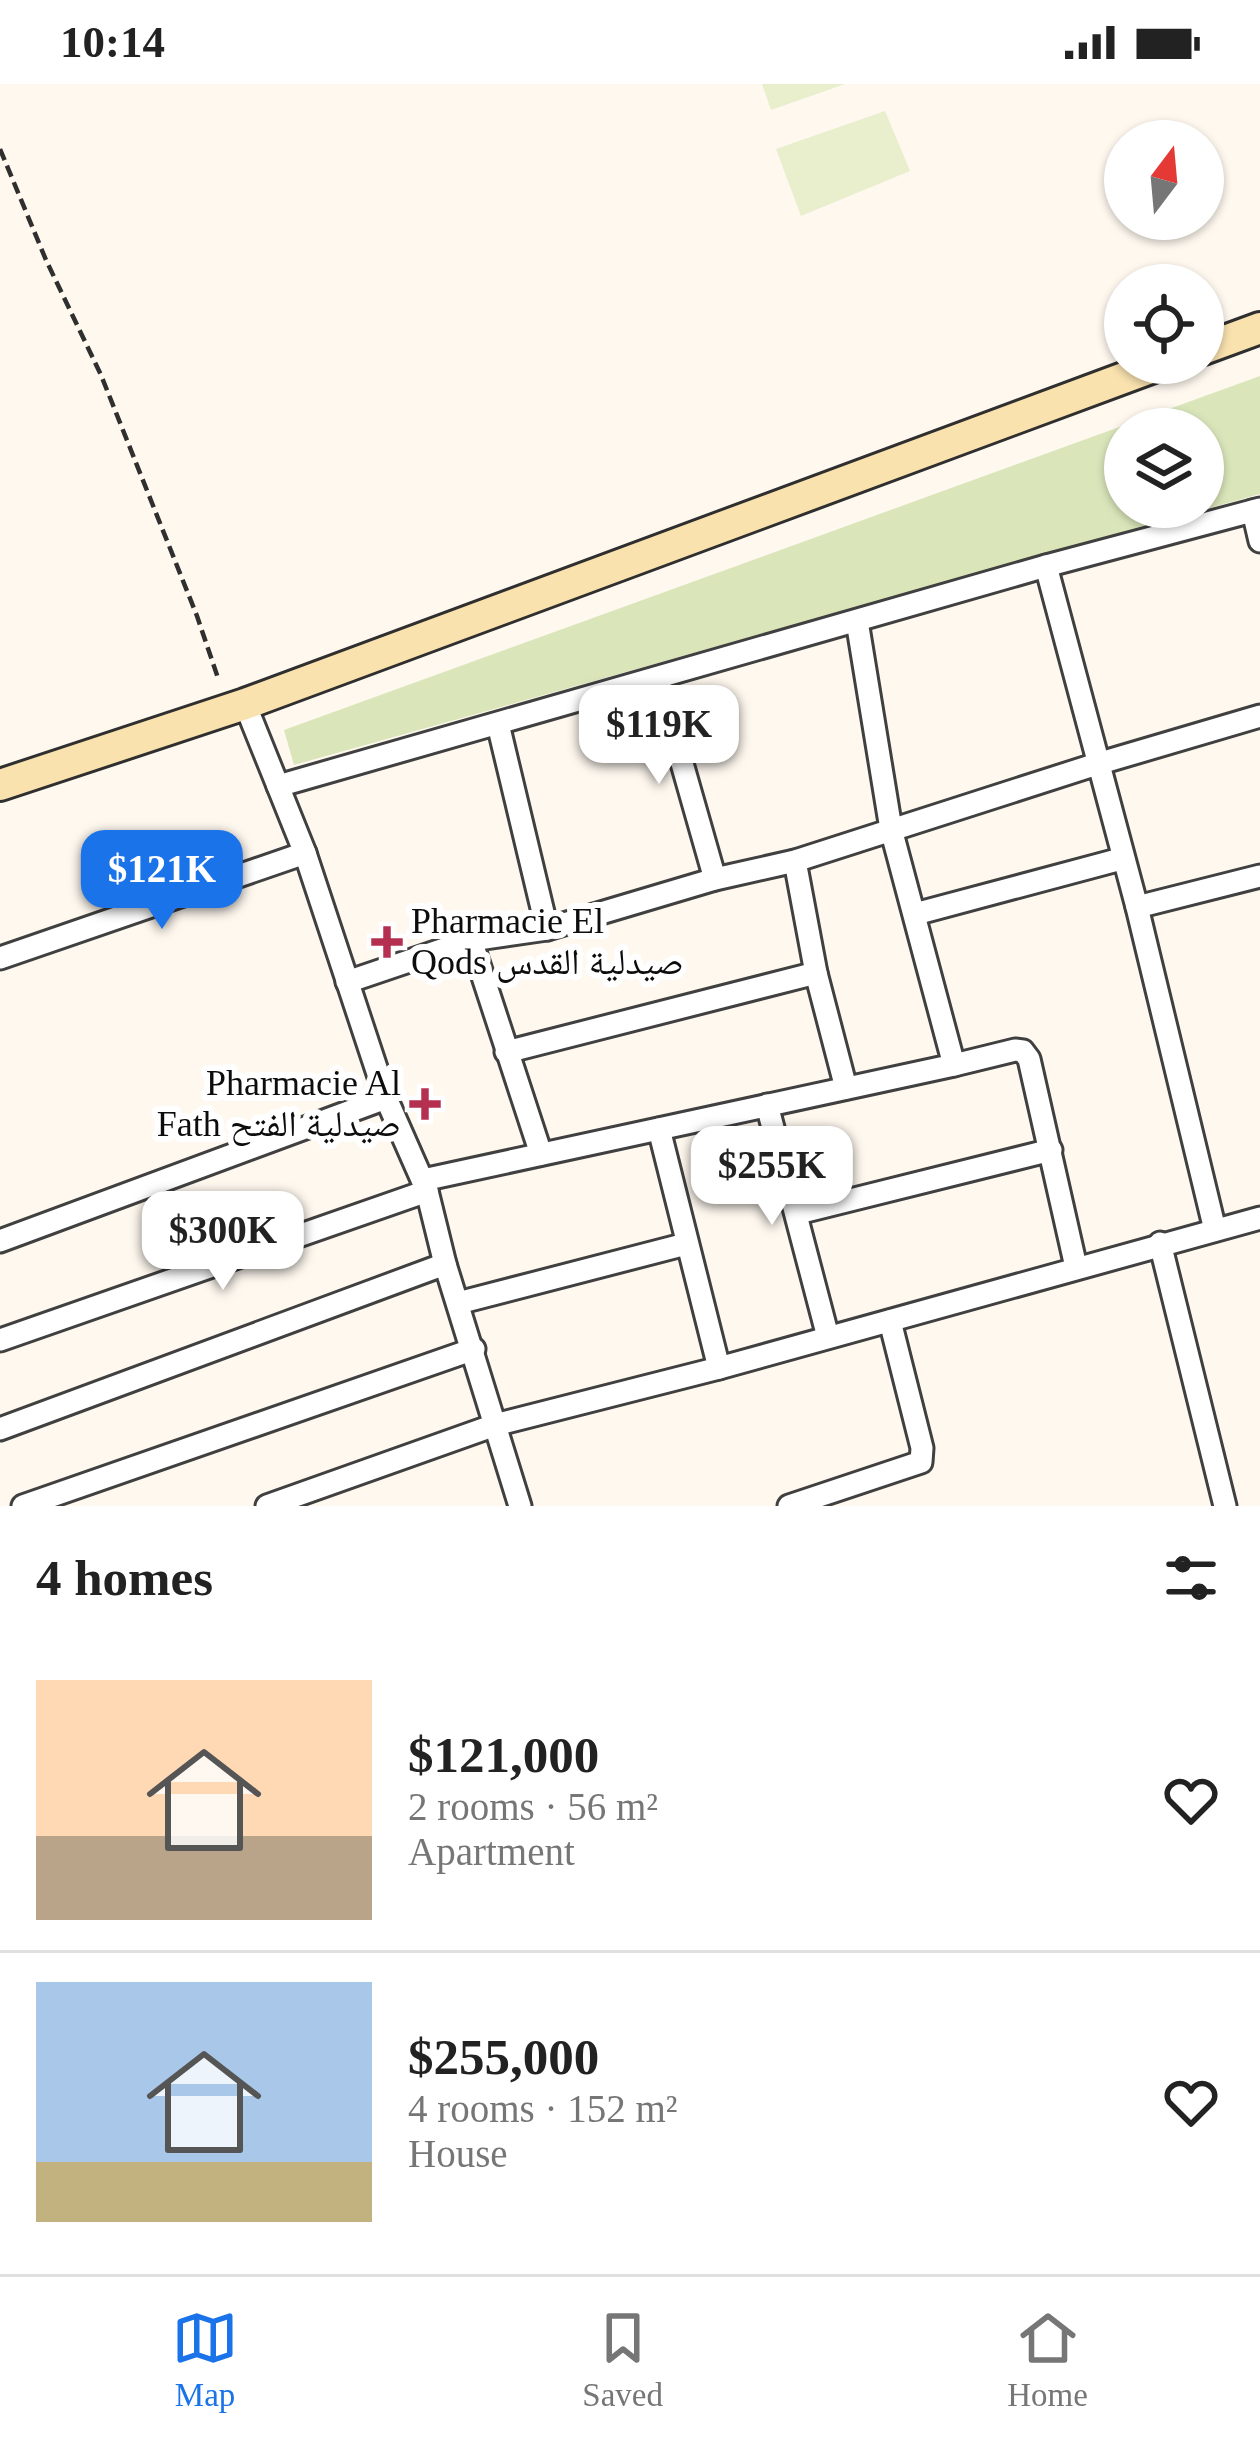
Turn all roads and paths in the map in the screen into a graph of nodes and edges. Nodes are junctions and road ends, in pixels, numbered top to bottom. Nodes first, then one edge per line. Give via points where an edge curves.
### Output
1 (0, 148) edge
2 (1260, 328) edge
3 (1224, 341) edge
4 (1107, 384) edge
5 (1256, 510) edge
6 (1260, 541) edge
7 (1046, 566) junction
8 (857, 621) junction
9 (658, 680) junction
10 (237, 707) junction
11 (1260, 716) edge
12 (498, 724) junction
13 (1097, 764) junction
14 (0, 785) edge
15 (278, 786) junction
16 (891, 829) junction
17 (305, 853) junction
18 (1121, 859) junction
19 (795, 861) junction
20 (1260, 876) edge
21 (715, 879) junction
22 (1136, 907) junction
23 (915, 914) junction
24 (547, 929) junction
25 (471, 940) junction
26 (0, 958) edge
27 (816, 973) junction
28 (347, 982) junction
29 (506, 1052) junction
30 (954, 1066) junction
31 (846, 1088) junction
32 (386, 1099) junction
33 (767, 1105) junction
34 (659, 1129) junction
35 (1051, 1150) junction
36 (541, 1154) junction
37 (425, 1186) junction
38 (798, 1213) junction
39 (1260, 1218) edge
40 (1215, 1230) junction
41 (0, 1241) edge
42 (1160, 1243) junction
43 (686, 1244) junction
44 (445, 1264) junction
45 (1076, 1267) junction
46 (458, 1303) junction
47 (890, 1321) junction
48 (828, 1337) junction
49 (0, 1340) edge
50 (474, 1349) junction
51 (719, 1368) junction
52 (495, 1425) junction
53 (0, 1429) edge
54 (849, 1497) edge
55 (22, 1506) edge
56 (267, 1506) edge
57 (520, 1506) edge
58 (789, 1506) edge
59 (1225, 1506) edge

1 - 10 path
2 - 3 main road
4 - 10 main road
5 - 6 street
5 - 7 street
7 - 8 street
7 - 13 street
8 - 9 street
8 - 16 street
9 - 12 street
9 - 21 street
10 - 14 main road
10 - 15 street
11 - 13 street
12 - 15 street
12 - 24 street
13 - 16 street
13 - 18 street
15 - 17 street
16 - 19 street
16 - 23 street
17 - 26 street
17 - 28 street
18 - 22 street
18 - 23 street
19 - 21 street
19 - 27 street
20 - 22 street
21 - 24 street
22 - 40 street
23 - 30 street
24 - 25 street
25 - 28 street
25 - 29 street
27 - 29 street
27 - 31 street
28 - 32 street
29 - 36 street
30 - 31 street
30 - 35 street via 1025,1053
31 - 33 street
32 - 37 street
32 - 41 street
33 - 34 street
33 - 38 street
34 - 36 street
34 - 43 street
35 - 38 street
35 - 45 street
36 - 37 street
37 - 44 street
37 - 49 street
38 - 48 street
39 - 40 street
40 - 42 street
42 - 45 street
42 - 59 street
43 - 46 street
43 - 51 street
44 - 46 street
44 - 53 street
45 - 47 street
46 - 50 street
47 - 48 street
47 - 54 street via 921,1462
48 - 51 street
50 - 52 street
50 - 55 street
51 - 52 street
52 - 56 street
52 - 57 street
54 - 58 street

